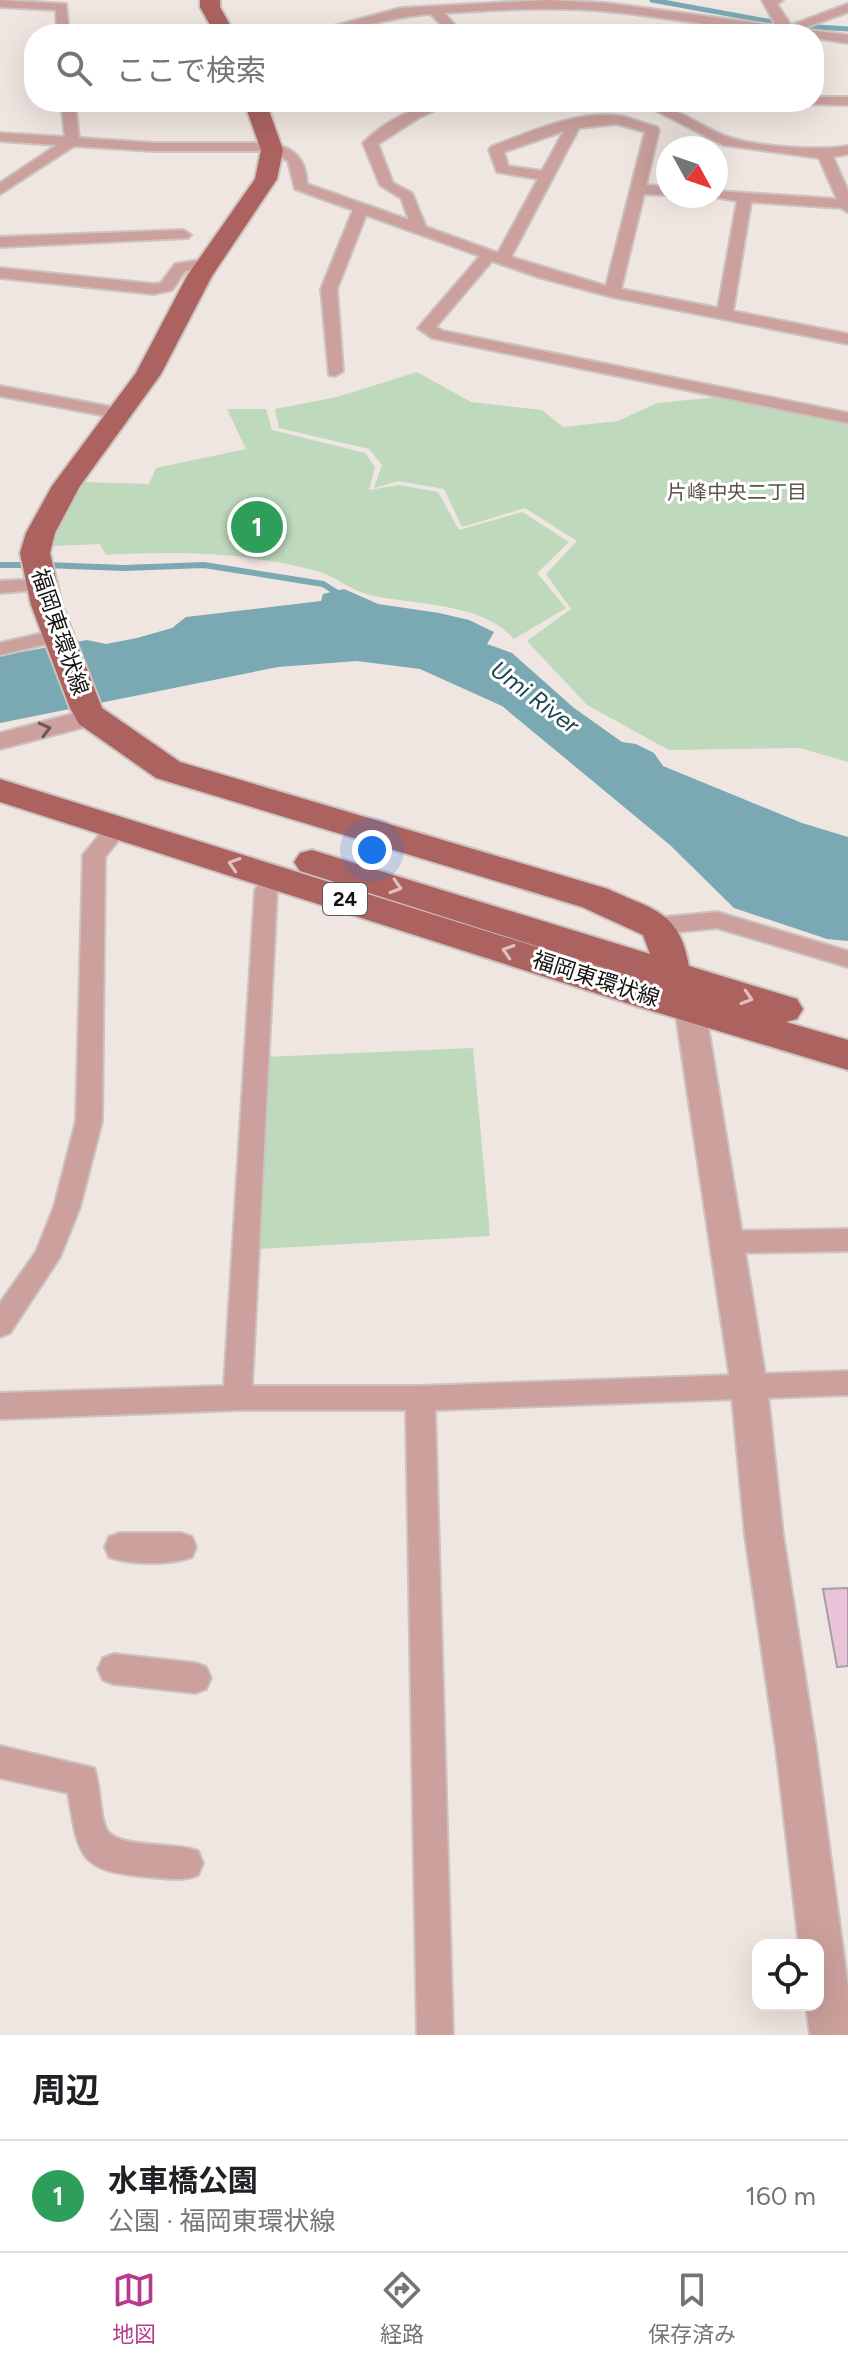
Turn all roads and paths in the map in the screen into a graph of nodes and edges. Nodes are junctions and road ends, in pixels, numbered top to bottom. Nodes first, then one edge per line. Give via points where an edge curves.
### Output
1 (210, 0) edge
2 (770, 1) edge
3 (0, 3) edge
4 (585, 5) junction
5 (700, 6) dead end
6 (848, 8) edge
7 (434, 10) junction
8 (581, 21) dead end
9 (63, 24) edge
10 (219, 24) edge
11 (351, 24) edge
12 (447, 24) edge
13 (706, 24) edge
14 (779, 24) edge
15 (782, 24) edge
16 (787, 24) edge
17 (824, 36) edge
18 (848, 39) edge
19 (824, 101) edge
20 (848, 101) edge
21 (69, 112) edge
22 (259, 112) edge
23 (420, 112) edge
24 (666, 112) edge
25 (574, 124) junction
26 (0, 137) edge
27 (72, 141) junction
28 (272, 147) junction
29 (848, 150) edge
30 (825, 154) junction
31 (547, 176) junction
32 (639, 189) junction
33 (0, 190) edge
34 (656, 190) edge
35 (728, 196) edge
36 (745, 197) junction
37 (847, 206) edge
38 (361, 208) junction
39 (420, 230) junction
40 (183, 235) dead end
41 (4, 242) edge
42 (495, 258) junction
43 (0, 259) edge
44 (206, 264) junction
45 (0, 273) edge
46 (612, 292) junction
47 (725, 314) junction
48 (843, 334) edge
49 (335, 371) dead end
50 (0, 391) edge
51 (117, 413) junction
52 (848, 418) edge
53 (38, 573) junction
54 (0, 587) edge
55 (61, 638) junction
56 (0, 649) edge
57 (88, 712) junction
58 (0, 741) edge
59 (0, 765) edge
60 (0, 790) edge
61 (118, 827) junction
62 (274, 877) junction
63 (656, 926) junction
64 (848, 959) edge
65 (672, 975) junction
66 (690, 1008) junction
67 (848, 1029) edge
68 (848, 1055) edge
69 (848, 1240) edge
70 (726, 1242) junction
71 (0, 1325) edge
72 (848, 1383) edge
73 (749, 1386) junction
74 (237, 1398) junction
75 (420, 1398) junction
76 (0, 1406) edge
77 (120, 1547) dead end
78 (181, 1547) dead end
79 (114, 1669) dead end
80 (195, 1678) dead end
81 (0, 1762) edge
82 (186, 1863) dead end
83 (435, 2035) edge
84 (832, 2035) edge

1 - 10 main road
2 - 15 street
3 - 9 street via 62,7
4 - 7 street
4 - 8 street
4 - 13 street
5 - 14 street
6 - 16 street
7 - 11 street
7 - 12 street
17 - 18 street
19 - 20 street
21 - 27 street
22 - 28 main road
23 - 39 street via 370,143 387,185 407,196
24 - 30 street via 728,142
25 - 31 street
25 - 31 street via 496,150 502,169
25 - 32 street via 618,120 652,130
26 - 27 street
27 - 28 street
27 - 33 street
28 - 38 street via 295,158 300,186
28 - 44 main road, 福岡東環状線 via 271,165 254,199
29 - 30 street
30 - 37 street
31 - 42 street
32 - 34 street
32 - 46 street
35 - 36 street
36 - 37 street
36 - 47 street
38 - 39 street
38 - 49 street via 329,289
39 - 42 street
40 - 41 street
41 - 43 street
42 - 46 street
42 - 52 street via 426,328 438,335
44 - 45 street via 180,267 166,287 154,289
44 - 51 main road, 福岡東環状線 via 153,365
46 - 47 street
47 - 48 street
50 - 51 street
51 - 53 main road, 福岡東環状線 via 44,526
53 - 54 street
53 - 55 main road, 福岡東環状線
55 - 56 street
55 - 57 main road, 福岡東環状線
58 -> 57 street
57 - 63 main road, 福岡東環状線 via 168,770 595,898
59 -> 65 main road, 福岡東環状線 / 24
60 - 61 main road, 福岡東環状線 / 24
62 -> 61 main road, 福岡東環状線 / 24
61 - 71 street via 94,855 91,1086 83,1148 47,1257
66 -> 62 main road, 福岡東環状線 / 24
62 - 74 street via 266,890
63 - 64 street via 717,920
63 - 65 main road, 福岡東環状線 via 667,944
65 - 66 main road, 福岡東環状線
65 -> 67 main road, 福岡東環状線 / 24
66 - 68 main road, 福岡東環状線 / 24
66 - 70 street
69 - 70 street
70 - 73 street
72 - 73 street
73 - 75 street
73 - 84 street via 764,1535
74 - 75 street
74 - 76 street
75 - 83 street
77 - 78 street
79 - 80 street
81 - 82 street via 82,1780 92,1839 112,1857

